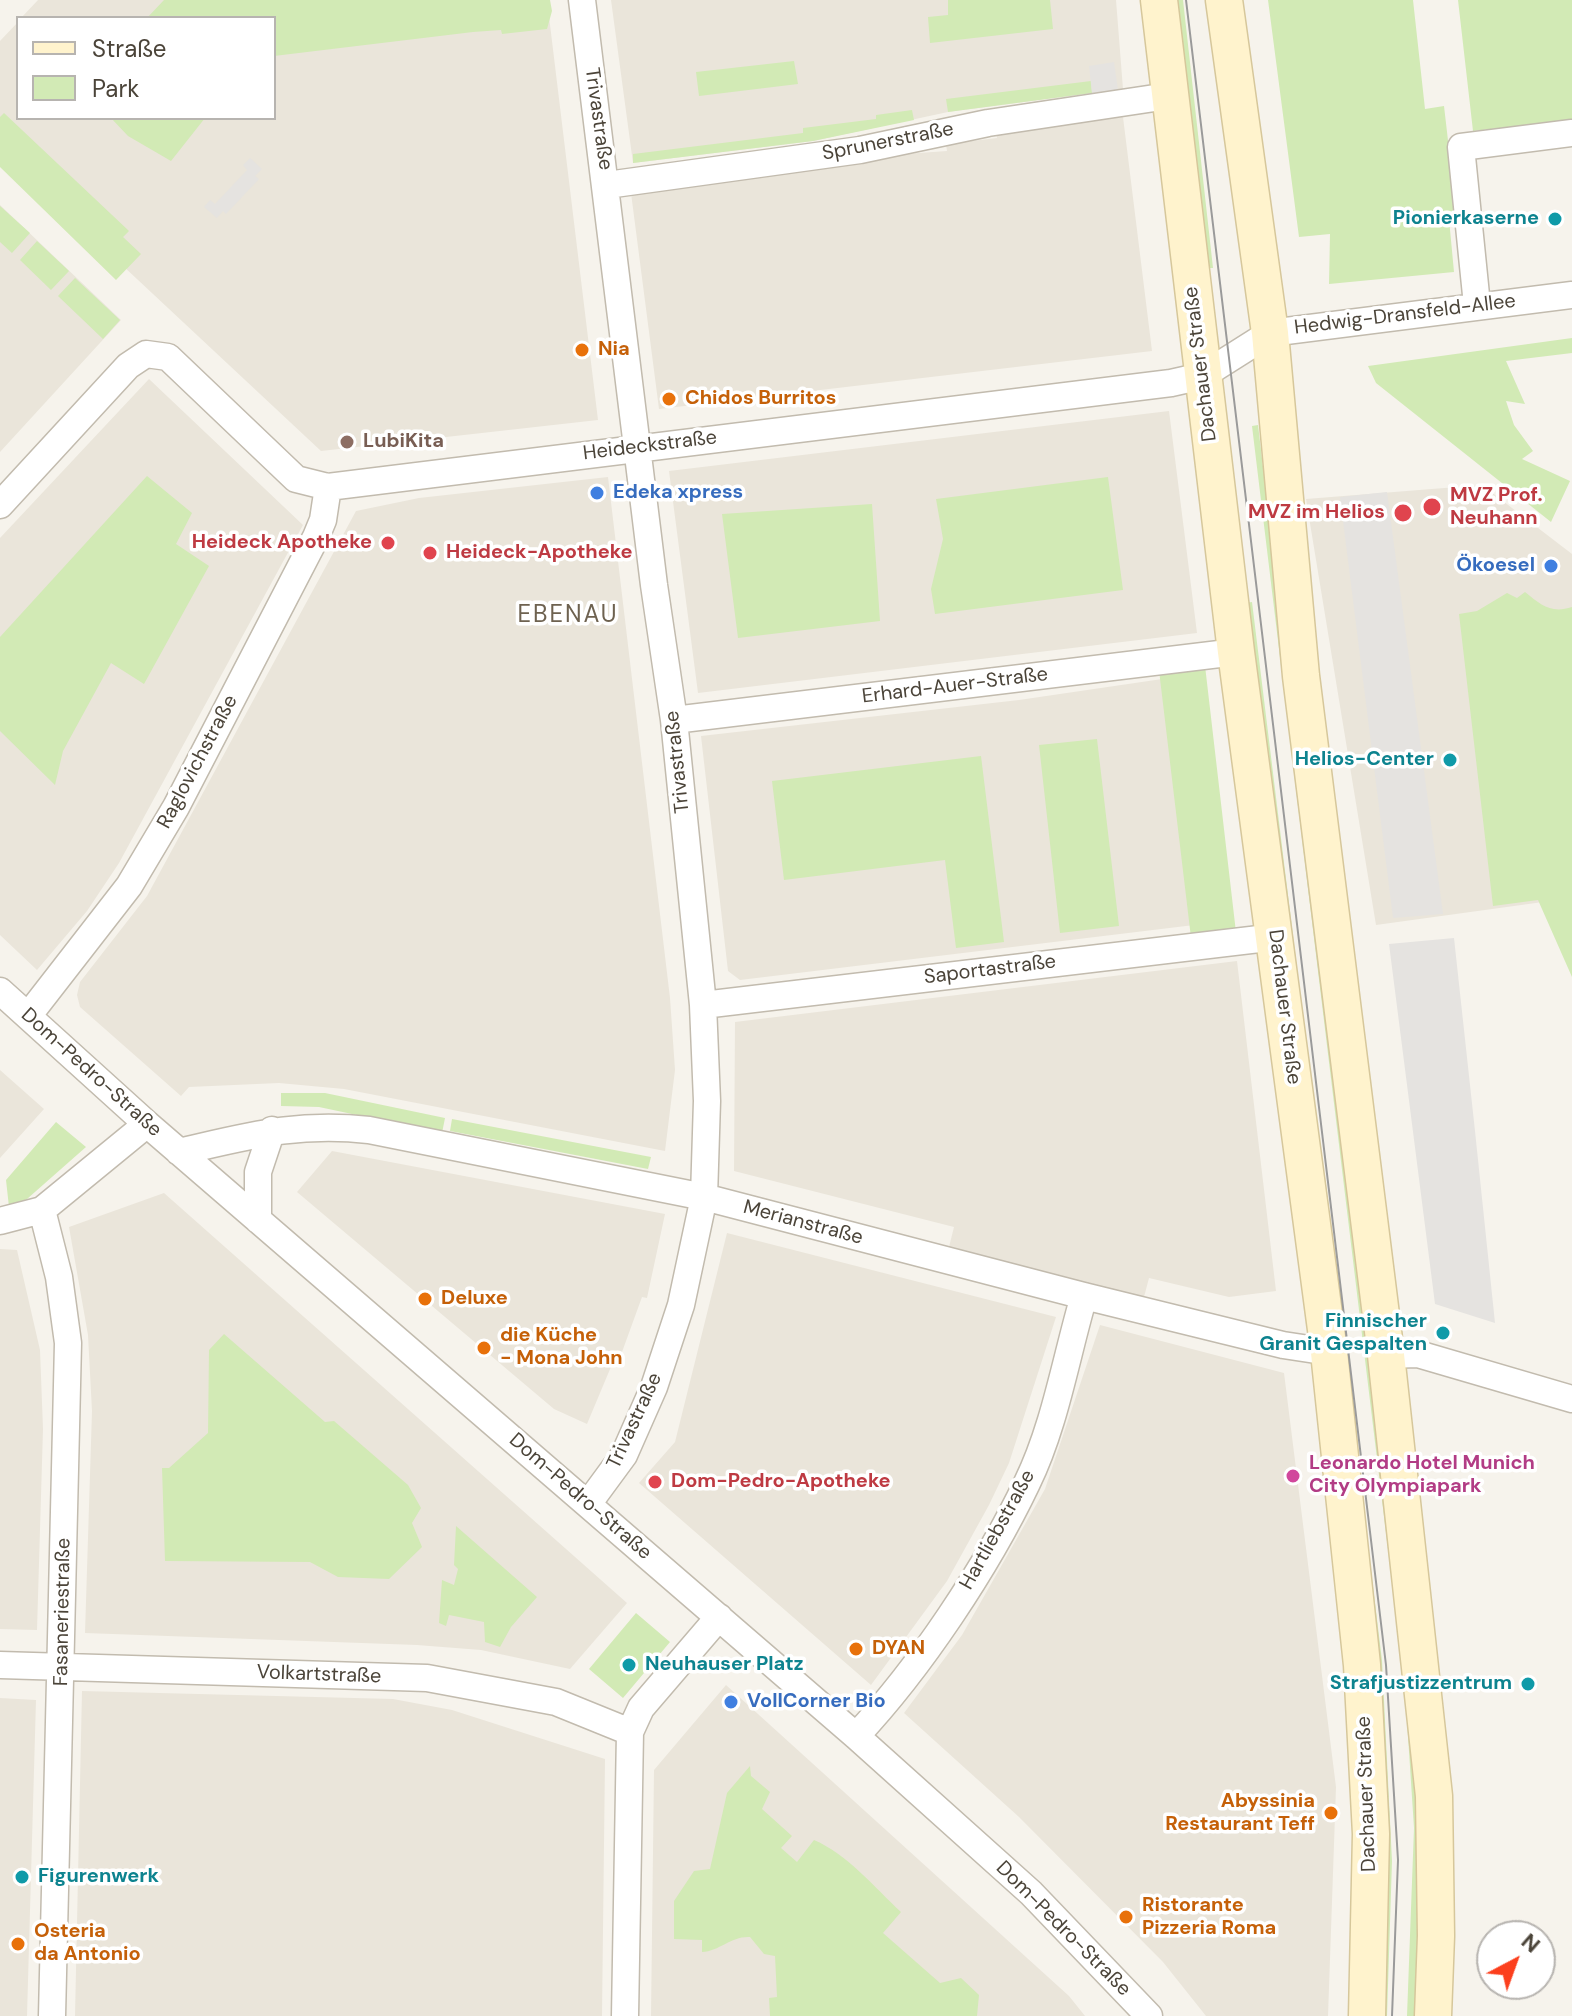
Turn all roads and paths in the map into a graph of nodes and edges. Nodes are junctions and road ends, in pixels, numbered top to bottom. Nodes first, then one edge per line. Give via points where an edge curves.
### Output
1 (582, 0) edge
2 (1159, 0) edge
3 (1224, 0) edge
4 (1168, 96) junction
5 (1572, 133) edge
6 (607, 185) junction
7 (1572, 295) edge
8 (1477, 305) junction
9 (1270, 333) junction
10 (1202, 376) junction
11 (636, 447) junction
12 (328, 487) junction
13 (0, 505) edge
14 (1236, 652) junction
15 (674, 720) junction
16 (1276, 937) junction
17 (0, 991) edge
18 (703, 1005) junction
19 (28, 1016) junction
20 (147, 1124) junction
21 (272, 1130) junction
22 (179, 1152) junction
23 (704, 1197) junction
24 (42, 1210) junction
25 (258, 1220) junction
26 (0, 1221) edge
27 (1084, 1296) junction
28 (1329, 1352) junction
29 (1386, 1355) junction
30 (1572, 1399) edge
31 (588, 1504) junction
32 (719, 1617) junction
33 (0, 1665) edge
34 (61, 1667) junction
35 (630, 1732) junction
36 (856, 1736) junction
37 (52, 2016) edge
38 (625, 2016) edge
39 (1149, 2016) edge
40 (1367, 2016) edge
41 (1433, 2016) edge

1 - 6 street, Trivastraße
2 - 4 main road, Dachauer Straße
3 - 9 main road
4 - 6 street, Sprunerstraße via 988,123 860,150
4 - 10 main road, Dachauer Straße
5 - 8 street via 1461,147
6 - 11 street, Trivastraße
7 - 8 street, Hedwig-Dransfeld-Allee
8 - 9 street, Hedwig-Dransfeld-Allee
9 - 10 street, Hedwig-Dransfeld-Allee
9 - 29 main road via 1303,691
10 - 11 street, Heideckstraße
10 - 14 main road, Dachauer Straße
11 - 12 street, Heideckstraße
11 - 15 street, Trivastraße
12 - 13 street, Heideckstraße via 296,479 168,357 146,354 128,366
12 - 19 street, Raglovichstraße via 316,537 176,807 129,886
14 - 15 street, Erhard-Auer-Straße
14 - 16 main road, Dachauer Straße
15 - 18 street, Trivastraße
16 - 18 street, Saportastraße
16 - 28 main road, Dachauer Straße
17 - 19 street, Dom-Pedro-Straße
18 - 23 street, Trivastraße
19 - 20 street, Dom-Pedro-Straße
20 - 22 street, Dom-Pedro-Straße
20 - 24 street
21 - 22 street, Merianstraße
21 - 23 street, Merianstraße via 322,1125 369,1130
21 - 25 street via 258,1172
22 - 25 street, Dom-Pedro-Straße
23 - 27 street, Merianstraße
23 - 31 street, Trivastraße via 681,1305 654,1387 624,1455
24 - 26 street
24 - 34 street, Fasaneriestraße via 68,1343
25 - 31 street, Dom-Pedro-Straße
27 - 28 street, Merianstraße
27 - 36 street, Hartliebstraße via 1028,1481 973,1579 882,1708
28 - 40 main road, Dachauer Straße via 1362,1665 1371,1834
29 - 30 street via 1418,1354
29 - 41 main road via 1434,1796
31 - 32 street, Dom-Pedro-Straße
32 - 35 street via 641,1708
32 - 36 street, Dom-Pedro-Straße
33 - 34 street, Volkartstraße
34 - 35 street, Volkartstraße via 438,1679 556,1702
34 - 37 street, Fasaneriestraße
35 - 38 street
36 - 39 street, Dom-Pedro-Straße via 1031,1893

